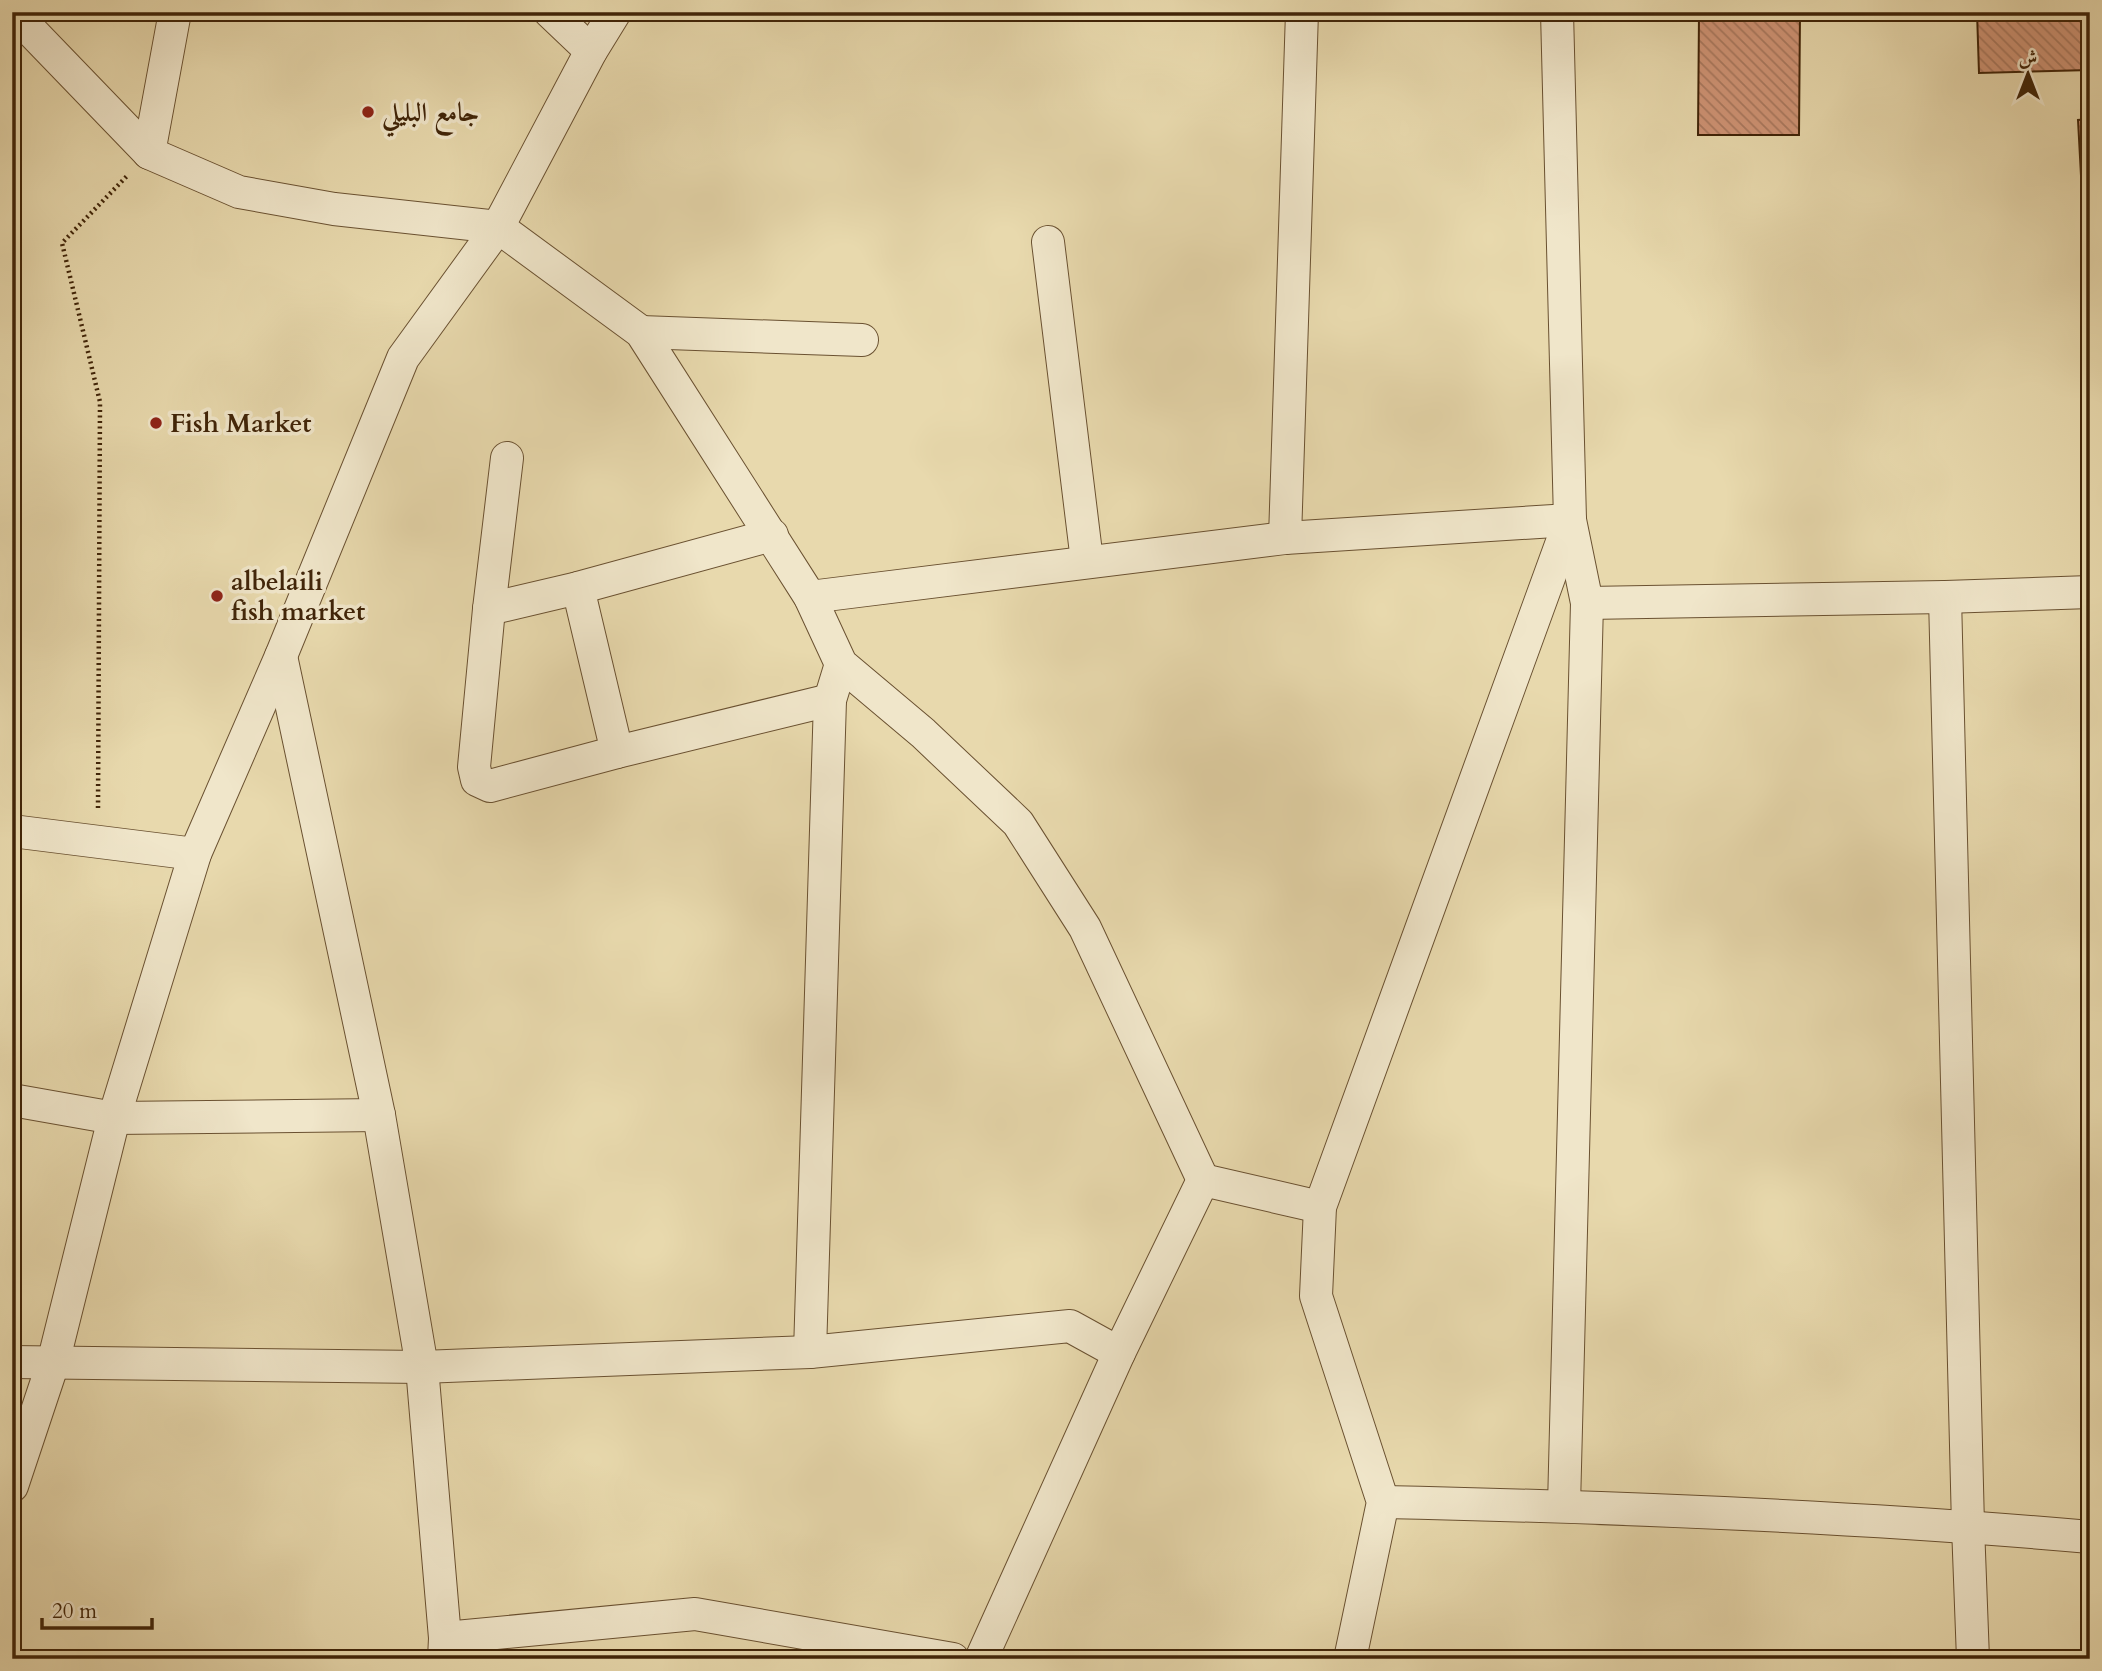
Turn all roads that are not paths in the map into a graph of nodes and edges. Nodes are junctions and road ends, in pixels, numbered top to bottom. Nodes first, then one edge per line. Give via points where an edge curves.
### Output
1 (13, 12) edge
2 (175, 12) edge
3 (550, 12) edge
4 (615, 12) edge
5 (1302, 12) edge
6 (1557, 12) edge
7 (591, 51) junction
8 (149, 153) junction
9 (498, 227) junction
10 (1048, 242) dead end
11 (641, 332) junction
12 (862, 340) dead end
13 (506, 458) dead end
14 (1570, 520) junction
15 (772, 535) junction
16 (1285, 538) junction
17 (1087, 561) junction
18 (578, 587) junction
19 (2090, 592) edge
20 (810, 597) junction
21 (1945, 597) junction
22 (1587, 603) junction
23 (489, 609) junction
24 (281, 656) junction
25 (841, 664) junction
26 (830, 700) junction
27 (617, 752) junction
28 (12, 831) edge
29 (195, 854) junction
30 (12, 1100) edge
31 (379, 1115) junction
32 (114, 1118) junction
33 (1203, 1180) junction
34 (1320, 1207) junction
35 (810, 1352) junction
36 (1118, 1353) junction
37 (12, 1362) edge
38 (53, 1363) junction
39 (422, 1367) junction
40 (12, 1486) edge
41 (1383, 1502) junction
42 (1564, 1506) junction
43 (1968, 1526) junction
44 (2090, 1537) edge
45 (445, 1648) edge
46 (953, 1659) edge
47 (981, 1659) edge
48 (1350, 1659) edge
49 (1973, 1659) edge

1 - 8 street
2 - 8 street
3 - 7 street
4 - 7 street
5 - 16 street
6 - 14 street
7 - 9 street
8 - 9 street via 239,192 334,209
9 - 11 street
9 - 24 street via 403,358
10 - 17 street
11 - 12 street
11 - 15 street
13 - 23 street
14 - 16 street
14 - 22 street
14 - 34 street
15 - 18 street
15 - 20 street
16 - 17 street
17 - 20 street
18 - 23 street
18 - 27 street
19 - 21 street
20 - 25 street
21 - 22 street
21 - 43 street
22 - 42 street
23 - 27 street via 474,767 477,780 490,786
24 - 29 street
24 - 31 street
25 - 26 street
25 - 33 street via 1018,823 1085,928
26 - 27 street
26 - 35 street
28 - 29 street
29 - 32 street
30 - 32 street
31 - 32 street
31 - 39 street
32 - 38 street
33 - 34 street
33 - 36 street
34 - 41 street via 1316,1296
35 - 36 street via 1070,1325
35 - 39 street
36 - 47 street
37 - 38 street
38 - 39 street
38 - 40 street
39 - 45 street
41 - 42 street
41 - 48 street
42 - 43 street
43 - 44 street
43 - 49 street
45 - 46 street via 695,1614

